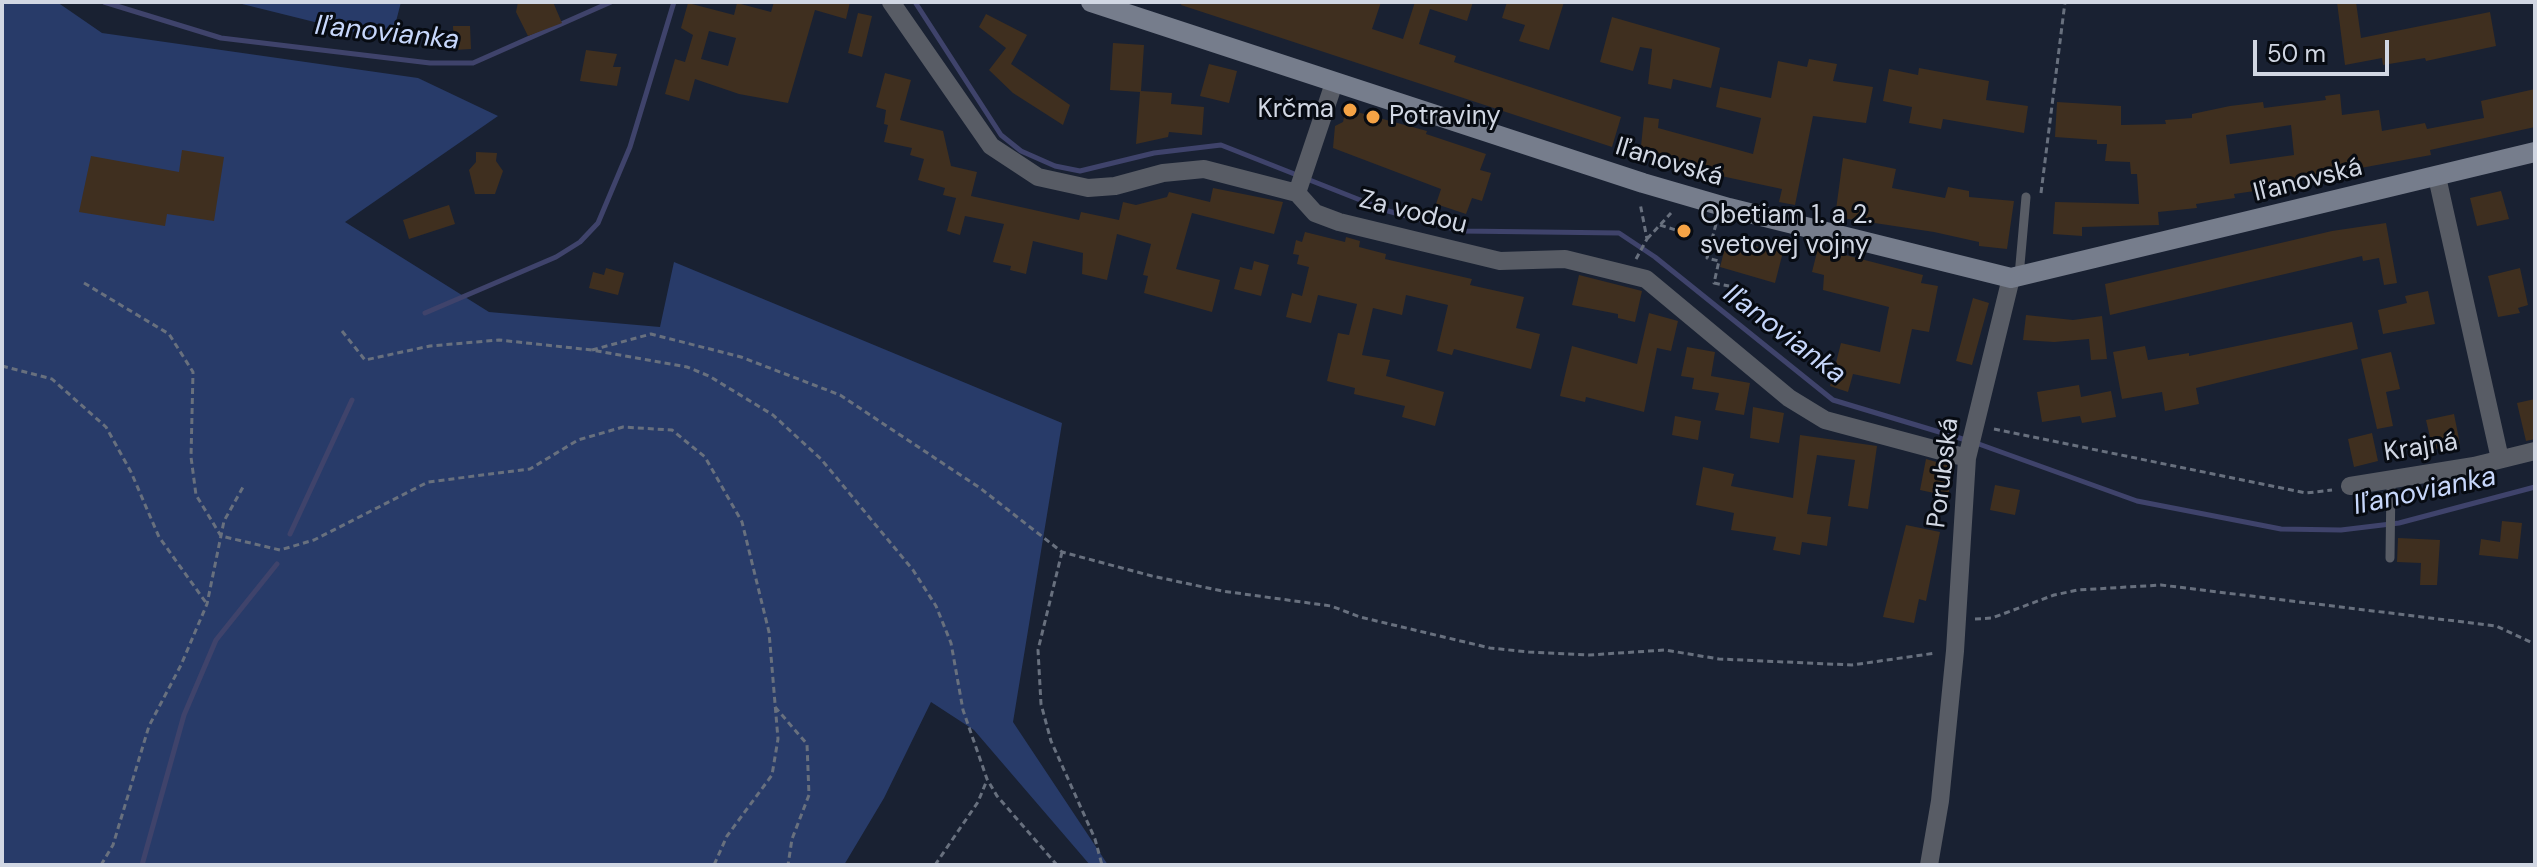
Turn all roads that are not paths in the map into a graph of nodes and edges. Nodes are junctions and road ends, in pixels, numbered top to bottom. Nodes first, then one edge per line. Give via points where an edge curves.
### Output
1 (891, 2) edge
2 (1091, 2) edge
3 (1334, 83) junction
4 (2535, 152) edge
5 (2437, 177) junction
6 (1301, 183) junction
7 (2026, 197) dead end
8 (2015, 277) junction
9 (1971, 441) junction
10 (2535, 451) edge
11 (2500, 459) junction
12 (2391, 481) junction
13 (2350, 486) road end
14 (2390, 558) dead end
15 (1929, 865) edge

1 - 6 street, Za vodou via 991,146 1038,177 1088,188 1204,169
2 - 3 street, Iľanovská
3 - 6 street
3 - 8 street, Iľanovská via 1715,204
4 - 5 street, Iľanovská
5 - 8 street, Iľanovská
5 - 11 street
6 - 9 street, Za vodou via 1315,213 1354,226 1500,261 1565,259 1646,279 1789,398 1825,420
7 - 8 lane
8 - 9 street, Porubská
9 - 15 street, Porubská via 1955,651
10 - 11 street, Krajná
11 - 12 street, Krajná
12 - 13 street, Krajná
12 - 14 lane

